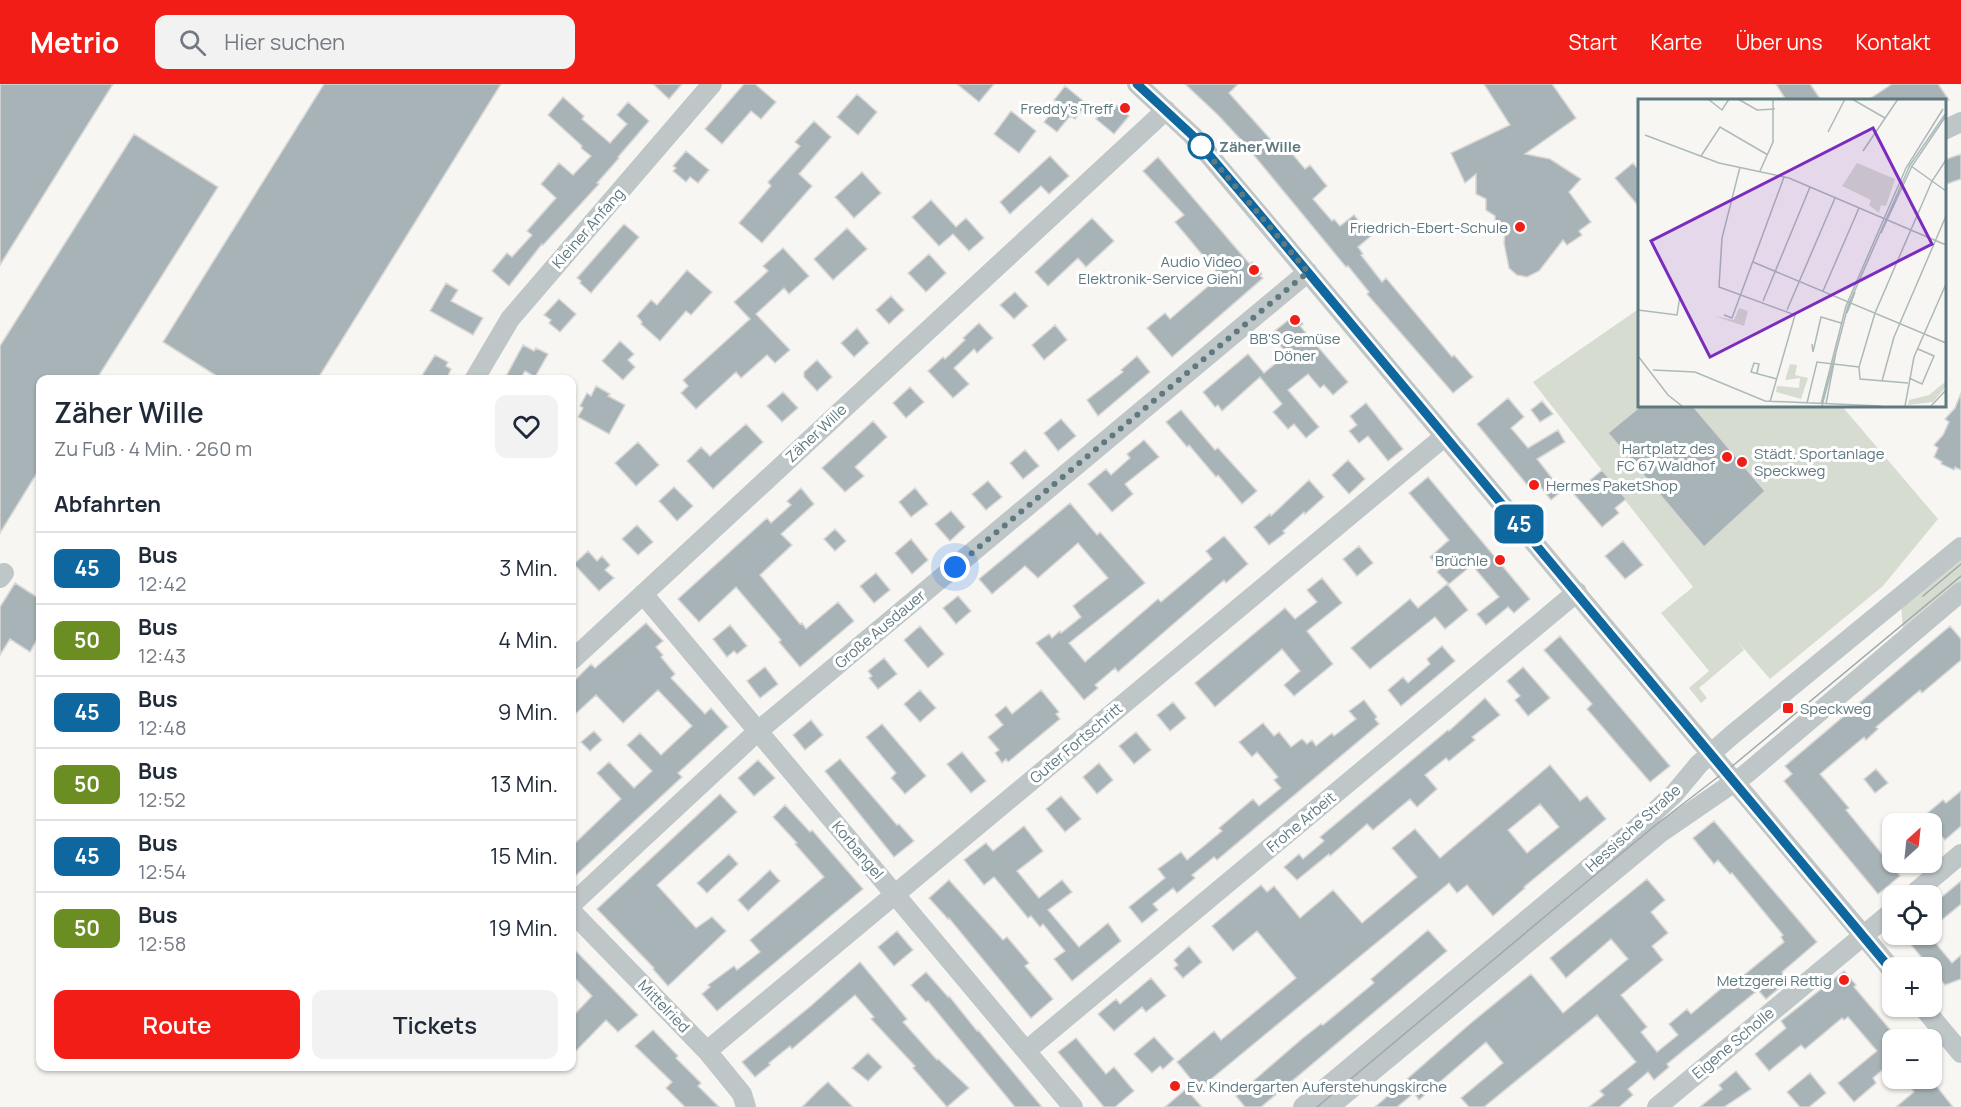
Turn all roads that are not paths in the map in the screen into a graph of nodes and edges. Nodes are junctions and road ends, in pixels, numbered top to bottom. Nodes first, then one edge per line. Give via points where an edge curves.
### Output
1 (712, 84) edge
2 (1137, 84) edge
3 (1166, 110) junction
4 (1961, 122) edge
5 (1946, 129) edge
6 (1308, 272) junction
7 (477, 375) edge
8 (1445, 436) junction
9 (1961, 547) edge
10 (1576, 592) junction
11 (1961, 592) edge
12 (643, 594) junction
13 (576, 656) edge
14 (758, 731) junction
15 (1710, 755) junction
16 (1733, 783) junction
17 (1961, 854) edge
18 (1924, 885) edge
19 (895, 895) junction
20 (576, 900) edge
21 (576, 916) edge
22 (1882, 920) edge
23 (1863, 936) junction
24 (1882, 959) edge
25 (1931, 1017) edge
26 (708, 1051) junction
27 (1026, 1051) junction
28 (1961, 1053) edge
29 (746, 1107) edge
30 (1073, 1107) edge
31 (1303, 1107) edge
32 (1329, 1107) edge
33 (1657, 1107) edge

1 - 7 street, Kleiner Anfang via 510,319
2 - 3 street
3 - 6 street via 1192,135
3 - 12 street, Zäher Wille
4 - 5 street
6 - 8 street
6 - 14 street, Große Ausdauer
8 - 10 street
8 - 19 street, Guter Fortschritt
9 - 15 street, Hessische Straße
10 - 15 street
10 - 27 street, Frohe Arbeit
11 - 16 street, Hessische Straße
12 - 13 street, Zäher Wille
12 - 14 street, Korbangel
14 - 19 street, Korbangel
14 - 20 street, Große Ausdauer
15 - 16 street
15 - 31 street, Hessische Straße via 1639,826
16 - 23 street
16 - 32 street, Hessische Straße via 1659,833
17 - 18 street
19 - 26 street, Guter Fortschritt
19 - 27 street, Korbangel
21 - 26 street, Mittelried
22 - 23 street, Eigene Scholle
23 - 24 street
23 - 33 street, Eigene Scholle
25 - 28 street
26 - 29 street, Mittelried via 742,1094
27 - 30 street, Korbangel

